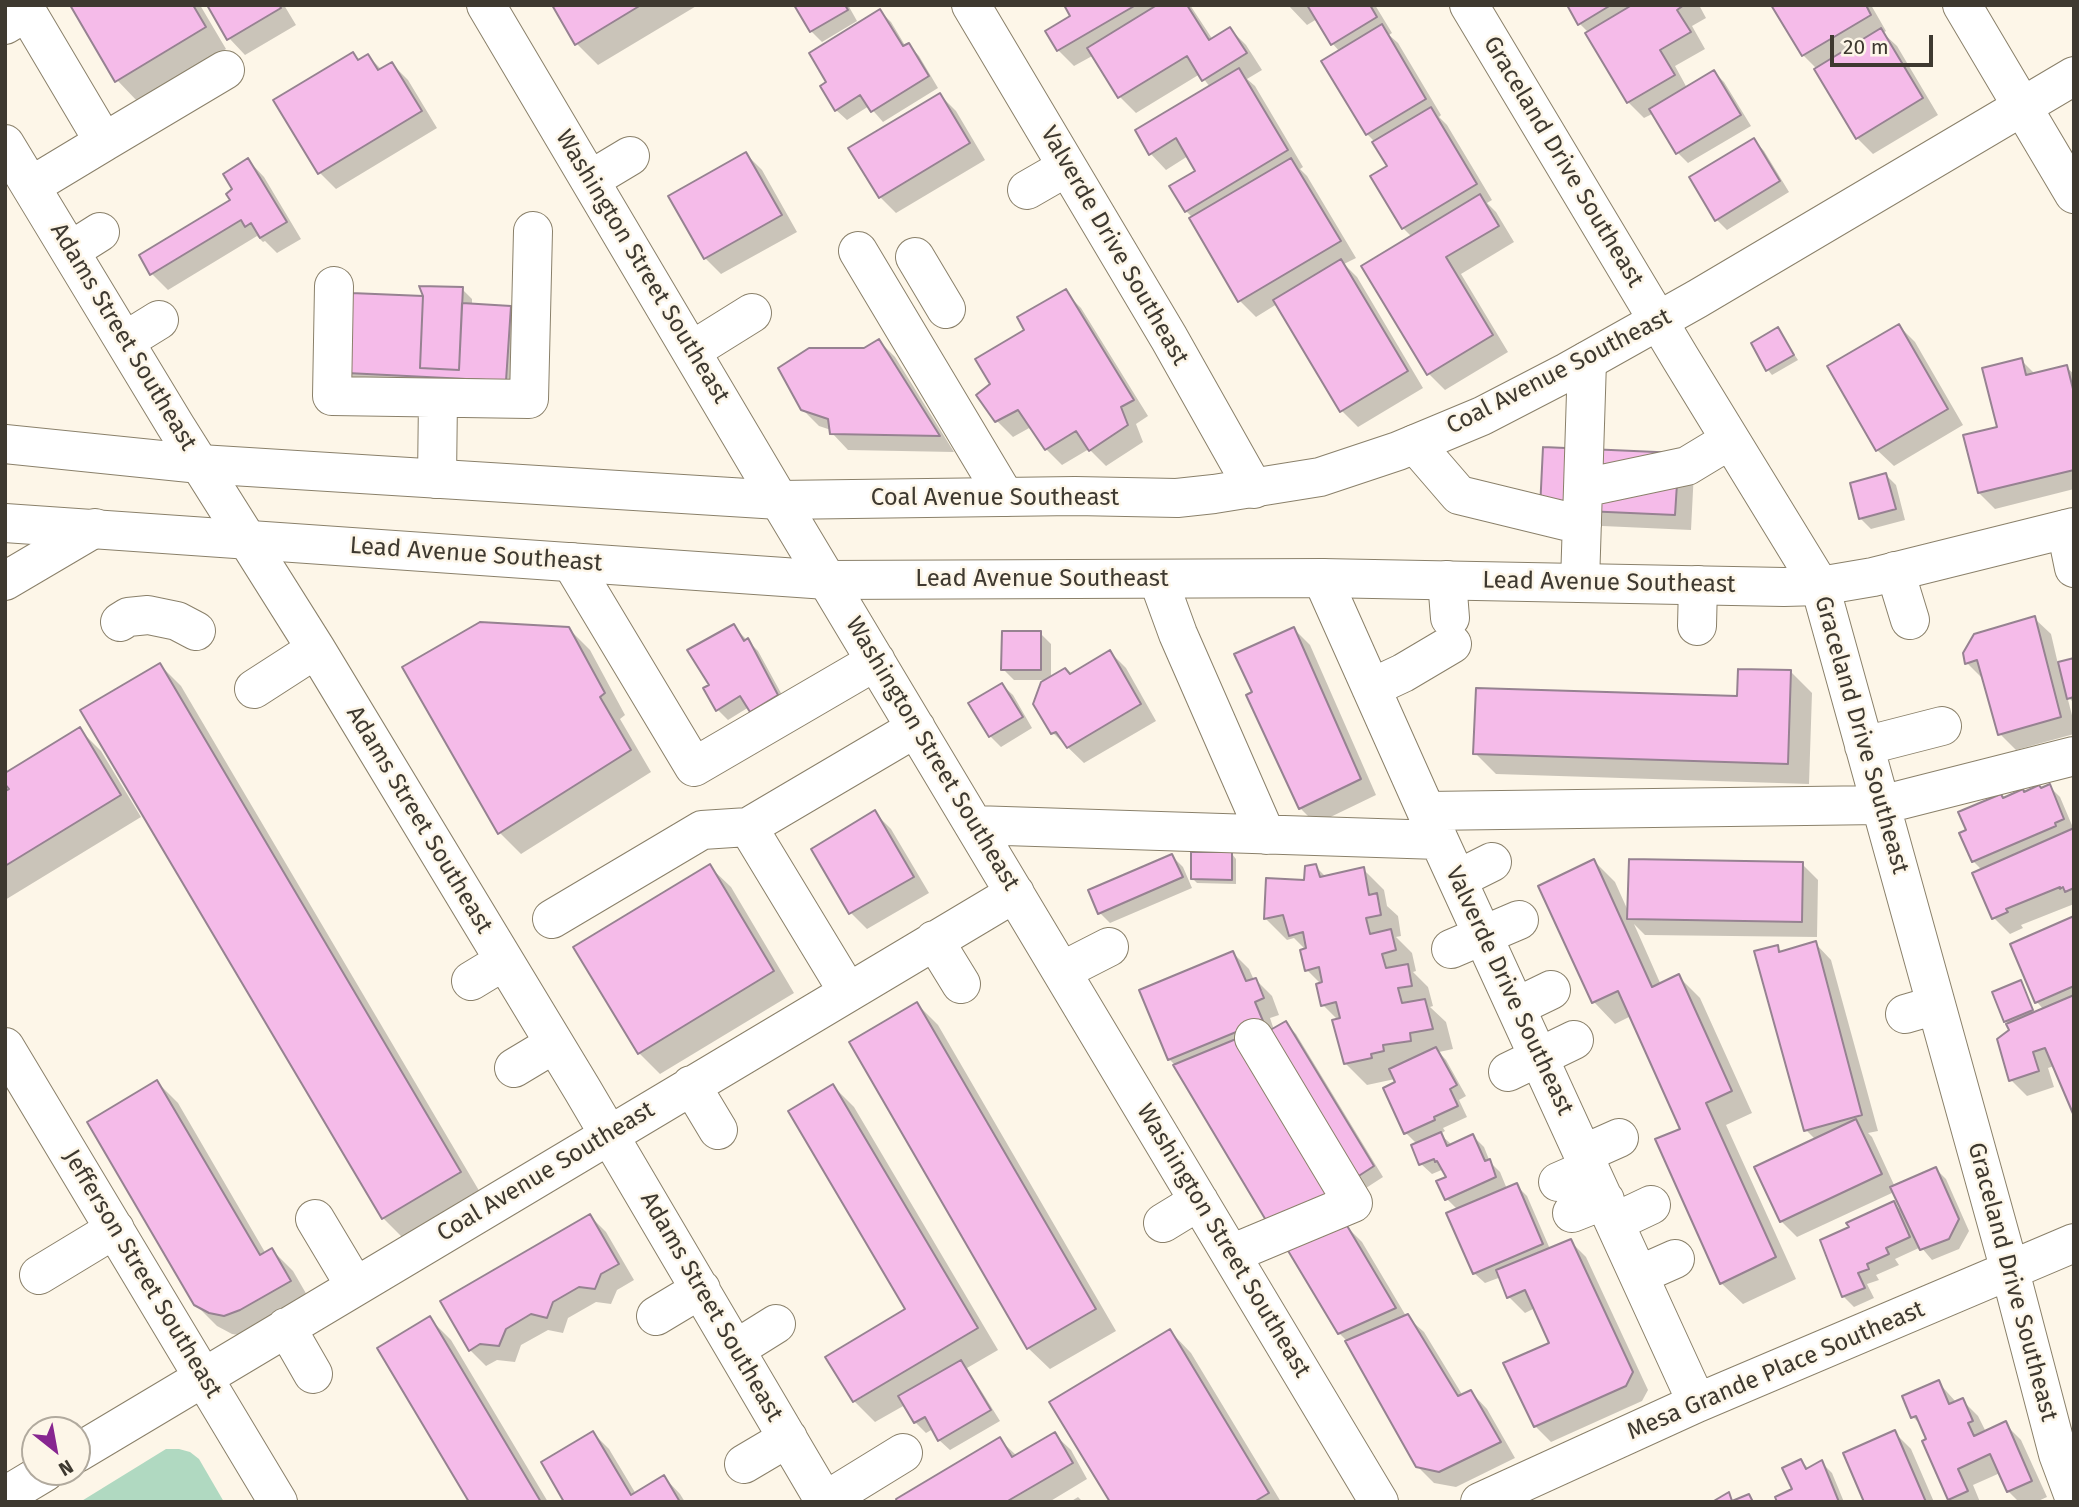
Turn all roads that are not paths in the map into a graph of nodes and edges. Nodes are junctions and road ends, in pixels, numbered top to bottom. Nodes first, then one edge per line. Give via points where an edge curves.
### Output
1 (486, 5) edge
2 (971, 5) edge
3 (1469, 5) edge
4 (1962, 5) edge
5 (5, 24) edge
6 (225, 70) dead end
7 (2074, 76) edge
8 (2022, 106) junction
9 (104, 142) junction
10 (5, 144) edge
11 (630, 156) dead end
12 (1067, 167) junction
13 (590, 180) junction
14 (30, 186) junction
15 (1027, 190) dead end
16 (2074, 194) edge
17 (533, 231) dead end
18 (858, 251) dead end
19 (915, 257) dead end
20 (334, 286) dead end
21 (946, 309) dead end
22 (752, 313) dead end
23 (159, 320) dead end
24 (1659, 322) junction
25 (125, 341) junction
26 (691, 351) junction
27 (1587, 362) junction
28 (438, 398) junction
29 (1730, 440) junction
30 (5, 444) edge
31 (1415, 444) junction
32 (200, 464) junction
33 (437, 478) junction
34 (1254, 489) junction
35 (1005, 497) junction
36 (779, 500) junction
37 (1582, 507) junction
38 (5, 523) edge
39 (95, 528) junction
40 (2070, 528) edge
41 (246, 539) junction
42 (570, 562) junction
43 (2074, 568) edge
44 (1895, 571) junction
45 (1322, 578) junction
46 (1158, 579) junction
47 (827, 580) junction
48 (1447, 580) junction
49 (5, 581) edge
50 (1580, 583) junction
51 (1698, 585) junction
52 (1820, 586) junction
53 (1910, 620) dead end
54 (120, 622) dead end
55 (1697, 626) dead end
56 (196, 631) dead end
57 (316, 649) junction
58 (876, 661) junction
59 (1371, 688) junction
60 (254, 689) dead end
61 (1942, 726) dead end
62 (916, 728) junction
63 (1864, 746) junction
64 (2074, 756) edge
65 (1881, 804) junction
66 (974, 825) junction
67 (1433, 825) junction
68 (748, 827) junction
69 (1266, 835) junction
70 (1492, 862) dead end
71 (1458, 879) junction
72 (1015, 893) junction
73 (552, 919) dead end
74 (1519, 920) dead end
75 (934, 940) junction
76 (1467, 942) junction
77 (1109, 947) dead end
78 (504, 961) junction
79 (1062, 971) junction
80 (471, 981) dead end
81 (961, 984) dead end
82 (1551, 990) dead end
83 (848, 992) junction
84 (1516, 1007) junction
85 (1254, 1038) dead end
86 (1574, 1040) dead end
87 (554, 1044) junction
88 (5, 1047) edge
89 (514, 1068) dead end
90 (1532, 1081) junction
91 (691, 1085) junction
92 (719, 1130) dead end
93 (609, 1134) junction
94 (1619, 1138) dead end
95 (1587, 1190) junction
96 (1199, 1201) junction
97 (1651, 1205) dead end
98 (315, 1219) dead end
99 (1163, 1223) dead end
100 (115, 1229) junction
101 (2074, 1243) edge
102 (1231, 1254) junction
103 (1675, 1259) dead end
104 (2010, 1271) junction
105 (39, 1275) dead end
106 (1639, 1275) junction
107 (355, 1286) junction
108 (701, 1289) junction
109 (656, 1316) dead end
110 (776, 1324) dead end
111 (286, 1327) junction
112 (736, 1349) junction
113 (313, 1374) dead end
114 (203, 1377) junction
115 (1698, 1403) junction
116 (788, 1438) junction
117 (91, 1445) edge
118 (903, 1453) dead end
119 (744, 1464) dead end
120 (22, 1486) edge
121 (5, 1496) edge
122 (2074, 1497) edge
123 (825, 1501) edge
124 (278, 1502) edge
125 (1380, 1502) edge
126 (1480, 1502) edge

1 - 13 street, Washington Street Southeast
2 - 12 street, Valverde Drive Southeast
3 - 24 street, Graceland Drive Southeast
4 - 8 street
5 - 9 street via 26,12
6 - 9 street
7 - 8 street, Coal Avenue Southeast
8 - 16 street
8 - 24 street, Coal Avenue Southeast
9 - 14 street
10 - 14 street, Adams Street Southeast
11 - 13 street
12 - 15 street
12 - 34 street, Valverde Drive Southeast
13 - 26 street, Washington Street Southeast
14 - 25 street, Adams Street Southeast via 85,241
17 - 28 street via 530,399
18 - 35 street
19 - 21 street
20 - 28 street via 332,396
22 - 26 street
23 - 25 street
24 - 27 street, Coal Avenue Southeast
24 - 29 street, Graceland Drive Southeast
25 - 32 street, Adams Street Southeast
26 - 36 street, Washington Street Southeast
27 - 31 street, Coal Avenue Southeast via 1482,416
27 - 37 street
28 - 33 street
29 - 37 street via 1687,466
29 - 52 street, Graceland Drive Southeast
30 - 32 street
31 - 34 street, Coal Avenue Southeast via 1320,477
31 - 37 street via 1459,495
32 - 33 street
32 - 41 street, Adams Street Southeast
33 - 36 street
34 - 35 street, Coal Avenue Southeast via 1177,498
35 - 36 street, Coal Avenue Southeast
36 - 47 street, Washington Street Southeast
37 - 50 street
38 - 39 street, Lead Avenue Southeast
39 - 41 street, Lead Avenue Southeast
39 - 49 street
40 - 43 street
40 - 44 street, Lead Avenue Southeast
41 - 42 street, Lead Avenue Southeast
41 - 57 street, Adams Street Southeast
42 - 47 street, Lead Avenue Southeast
42 - 58 street via 694,767
44 - 52 street, Lead Avenue Southeast
44 - 53 street
45 - 46 street, Lead Avenue Southeast
45 - 48 street, Lead Avenue Southeast
45 - 59 street, Valverde Drive Southeast
46 - 47 street, Lead Avenue Southeast
46 - 69 street
47 - 58 street, Washington Street Southeast
48 - 50 street, Lead Avenue Southeast
48 - 59 street via 1451,631 1403,673
50 - 51 street, Lead Avenue Southeast
51 - 52 street, Lead Avenue Southeast
51 - 55 street
52 - 63 street, Graceland Drive Southeast
54 - 56 street via 148,615
57 - 60 street
57 - 78 street, Adams Street Southeast
58 - 62 street, Washington Street Southeast
59 - 67 street, Valverde Drive Southeast
61 - 63 street
62 - 66 street, Washington Street Southeast
62 - 68 street
63 - 65 street, Graceland Drive Southeast
64 - 65 street
65 - 67 street
65 - 104 street, Graceland Drive Southeast via 1920,1010
66 - 69 street
66 - 72 street, Washington Street Southeast
67 - 69 street
67 - 71 street, Valverde Drive Southeast
68 - 73 street via 702,830
68 - 83 street
70 - 71 street
71 - 76 street, Valverde Drive Southeast
72 - 75 street, Coal Avenue Southeast
72 - 79 street, Washington Street Southeast
74 - 76 street
75 - 81 street
75 - 83 street, Coal Avenue Southeast
76 - 84 street, Valverde Drive Southeast
77 - 79 street
78 - 80 street
78 - 87 street, Adams Street Southeast
79 - 96 street, Washington Street Southeast
82 - 84 street
83 - 91 street, Coal Avenue Southeast
84 - 90 street, Valverde Drive Southeast
85 - 102 street via 1353,1203
86 - 90 street
87 - 89 street
87 - 93 street, Adams Street Southeast
88 - 100 street, Jefferson Street Southeast
90 - 95 street, Valverde Drive Southeast
91 - 92 street
91 - 93 street, Coal Avenue Southeast
93 - 107 street, Coal Avenue Southeast
93 - 108 street, Adams Street Southeast
94 - 95 street
95 - 97 street
95 - 106 street, Valverde Drive Southeast
96 - 99 street
96 - 102 street, Washington Street Southeast
98 - 107 street
100 - 105 street
100 - 114 street, Jefferson Street Southeast
101 - 104 street, Mesa Grande Place Southeast
102 - 125 street, Washington Street Southeast
103 - 106 street
104 - 115 street, Mesa Grande Place Southeast
104 - 122 street, Graceland Drive Southeast via 2058,1454
106 - 115 street, Valverde Drive Southeast
107 - 111 street, Coal Avenue Southeast
108 - 109 street
108 - 112 street, Adams Street Southeast
110 - 112 street
111 - 113 street
111 - 114 street, Coal Avenue Southeast
112 - 116 street, Adams Street Southeast
114 - 117 street, Coal Avenue Southeast
114 - 124 street, Jefferson Street Southeast
115 - 126 street, Mesa Grande Place Southeast
116 - 119 street
116 - 123 street, Adams Street Southeast
118 - 123 street
120 - 121 street

